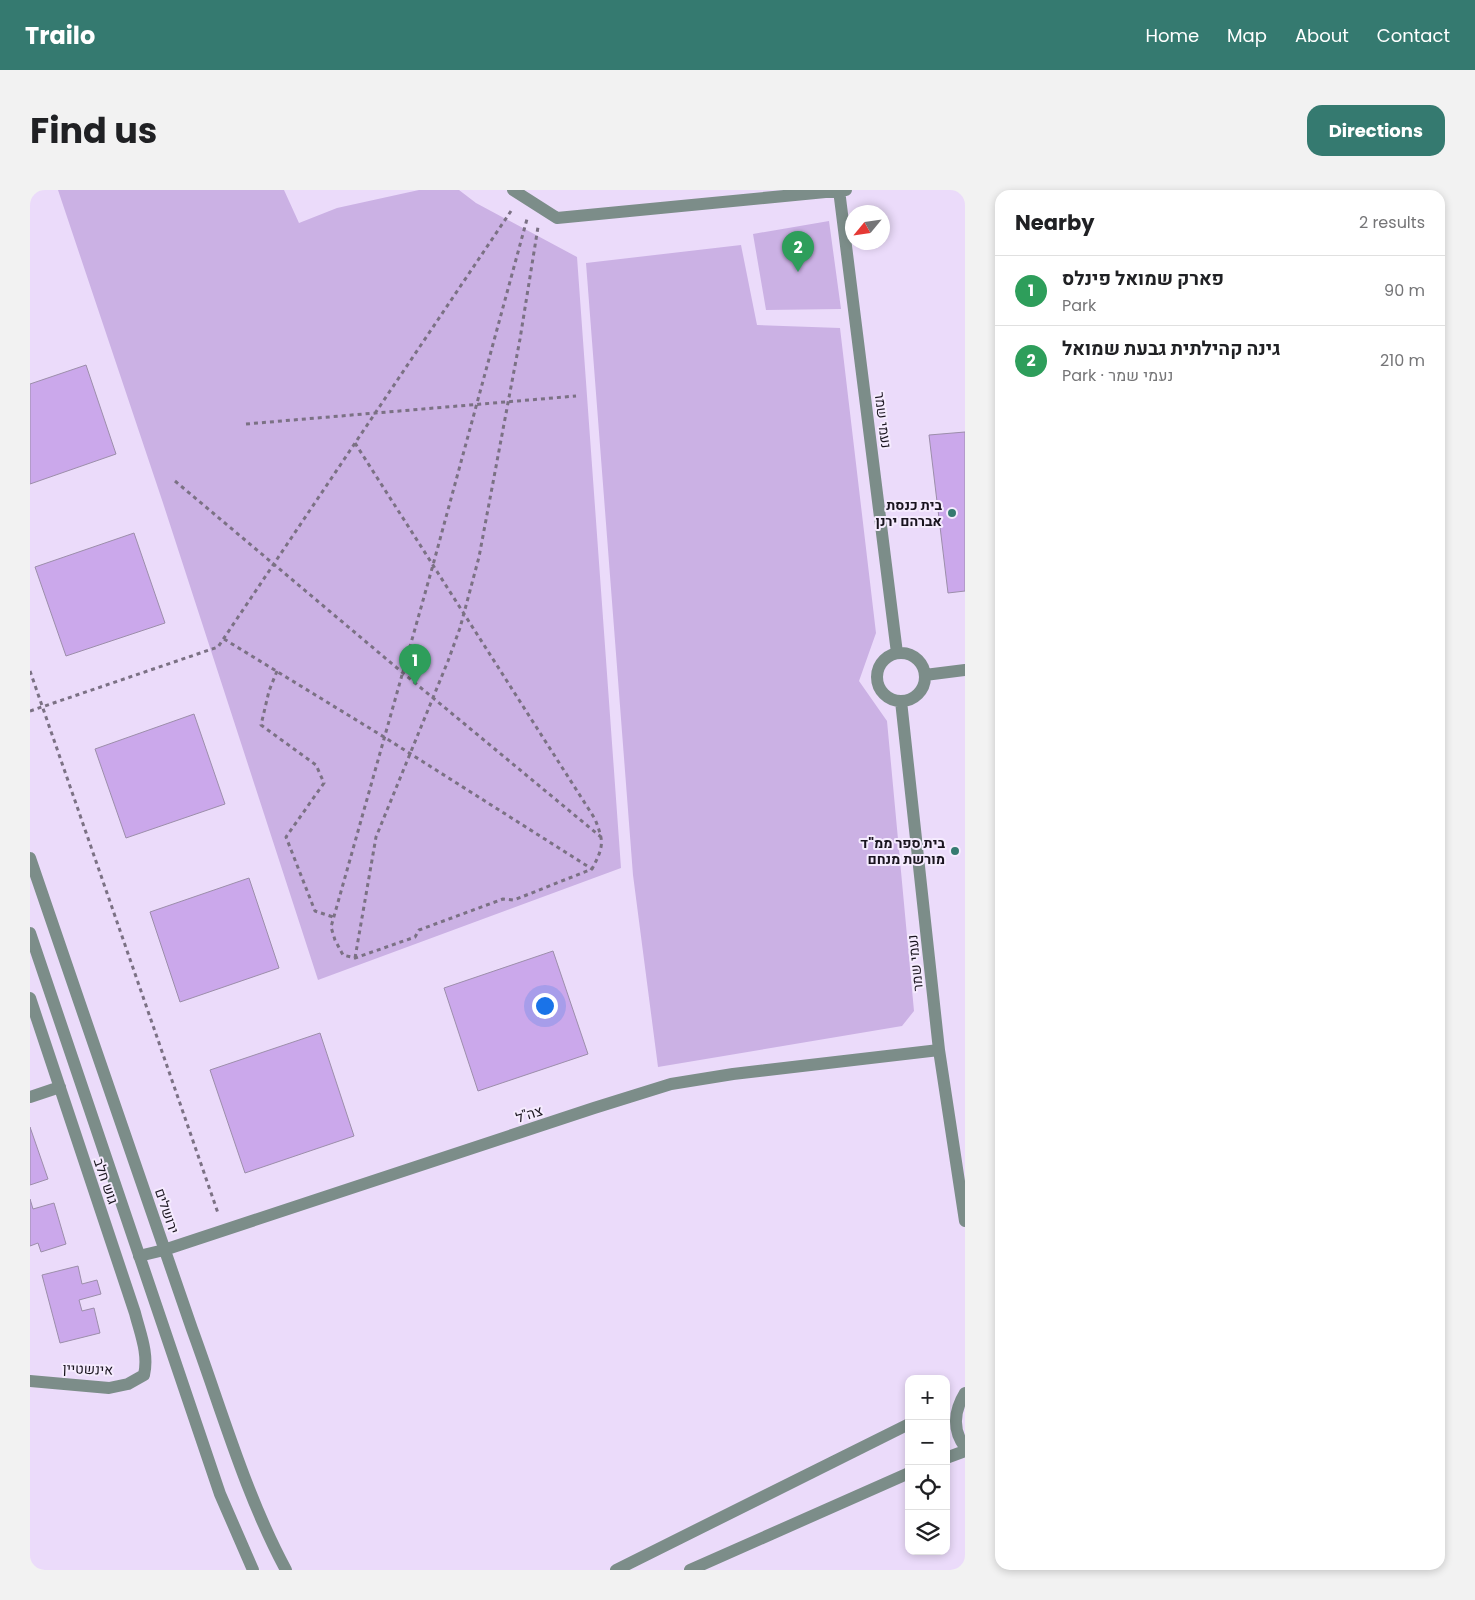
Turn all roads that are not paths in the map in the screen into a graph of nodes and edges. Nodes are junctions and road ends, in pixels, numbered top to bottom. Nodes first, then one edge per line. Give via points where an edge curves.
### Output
1 (840, 190) edge
2 (846, 190) edge
3 (527, 199) edge
4 (897, 653) junction
5 (965, 670) edge
6 (925, 675) junction
7 (901, 701) junction
8 (30, 858) edge
9 (30, 933) edge
10 (30, 998) edge
11 (939, 1050) junction
12 (60, 1087) junction
13 (30, 1097) edge
14 (965, 1221) edge
15 (164, 1250) junction
16 (139, 1256) junction
17 (144, 1375) joint
18 (30, 1381) edge
19 (965, 1393) edge
20 (952, 1407) edge
21 (905, 1426) edge
22 (965, 1447) edge
23 (965, 1451) edge
24 (950, 1457) edge
25 (905, 1475) edge
26 (253, 1570) edge
27 (286, 1570) edge
28 (616, 1570) edge
29 (690, 1570) edge

1 - 2 street
1 - 3 street via 557,218
1 - 4 street, נעמי שמר
4 - 6 street via 919,661
4 - 7 street via 883,662 878,676 882,691
5 - 6 street
6 - 7 street via 921,691
7 - 11 street, נעמי שמר
8 - 15 street, ירושלים
9 - 16 street
10 - 12 street, גוש חלב
11 - 14 street, נעמי שמר
11 - 15 street, צה"ל via 671,1084
12 - 13 street
12 - 17 street, גוש חלב via 135,1313 145,1349
15 - 16 street, צה"ל
15 - 27 street, ירושלים via 251,1492
16 - 26 street via 220,1494
17 - 18 street, אינשטיין via 128,1384 109,1388
19 - 20 street
20 - 22 street
21 - 28 street
23 - 24 street
25 - 29 street

